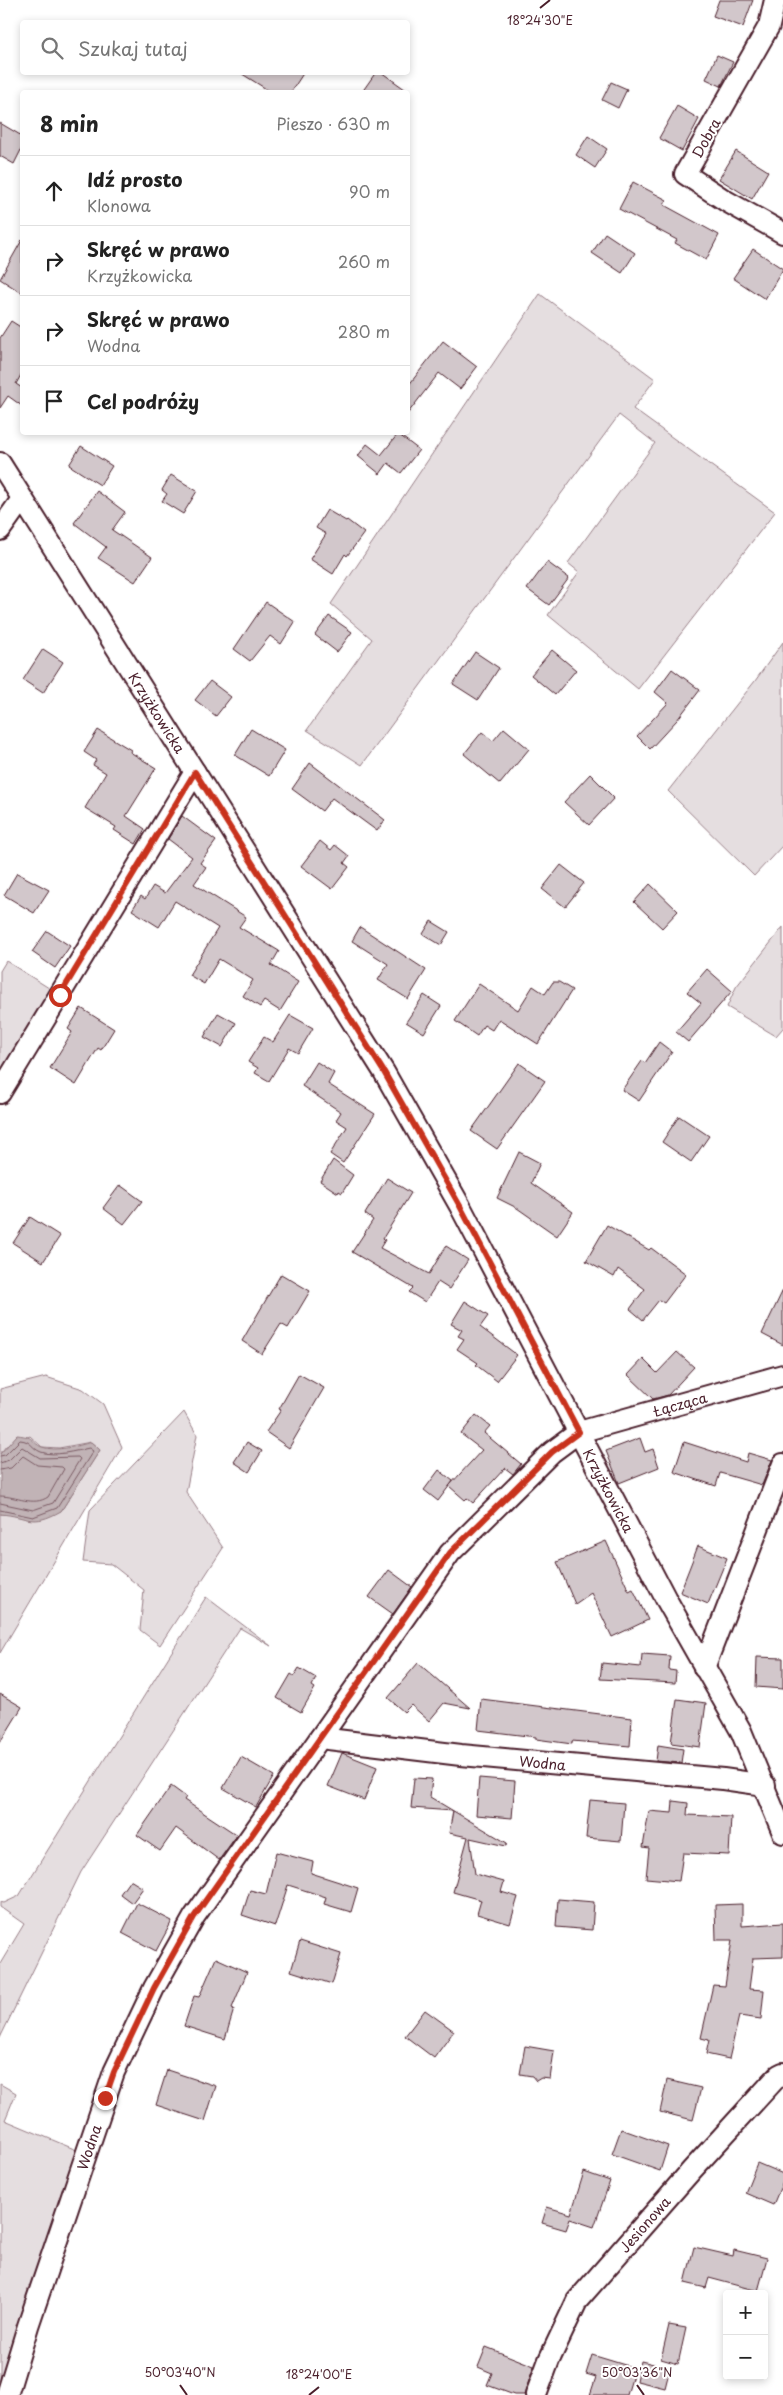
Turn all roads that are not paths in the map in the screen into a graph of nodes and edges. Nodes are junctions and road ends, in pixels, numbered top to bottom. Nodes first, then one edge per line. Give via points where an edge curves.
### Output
1 (775, 0) edge
2 (783, 233) edge
3 (0, 463) edge
4 (22, 499) junction
5 (0, 530) edge
6 (195, 772) junction
7 (0, 1093) edge
8 (783, 1375) edge
9 (579, 1432) junction
10 (783, 1464) edge
11 (704, 1668) junction
12 (320, 1738) junction
13 (765, 1785) junction
14 (783, 1834) edge
15 (783, 2074) edge
16 (7, 2395) edge
17 (536, 2395) edge

1 - 2 street, Dobra via 769,26 685,174
3 - 4 street, Krzyżkowicka
4 - 5 street
4 - 6 street, Krzyżkowicka
6 - 7 street
6 - 9 street, Krzyżkowicka via 384,1072 460,1206
8 - 9 street, Łącząca
9 - 11 street, Krzyżkowicka
9 - 12 street, Wodna via 552,1452 450,1553
10 - 11 street
11 - 13 street, Krzyżkowicka via 741,1731
12 - 13 street, Wodna
12 - 16 street, Wodna via 194,1917 154,1988 118,2064
13 - 14 street, Krzyżkowicka
15 - 17 street, Jesionowa via 690,2171 577,2301

